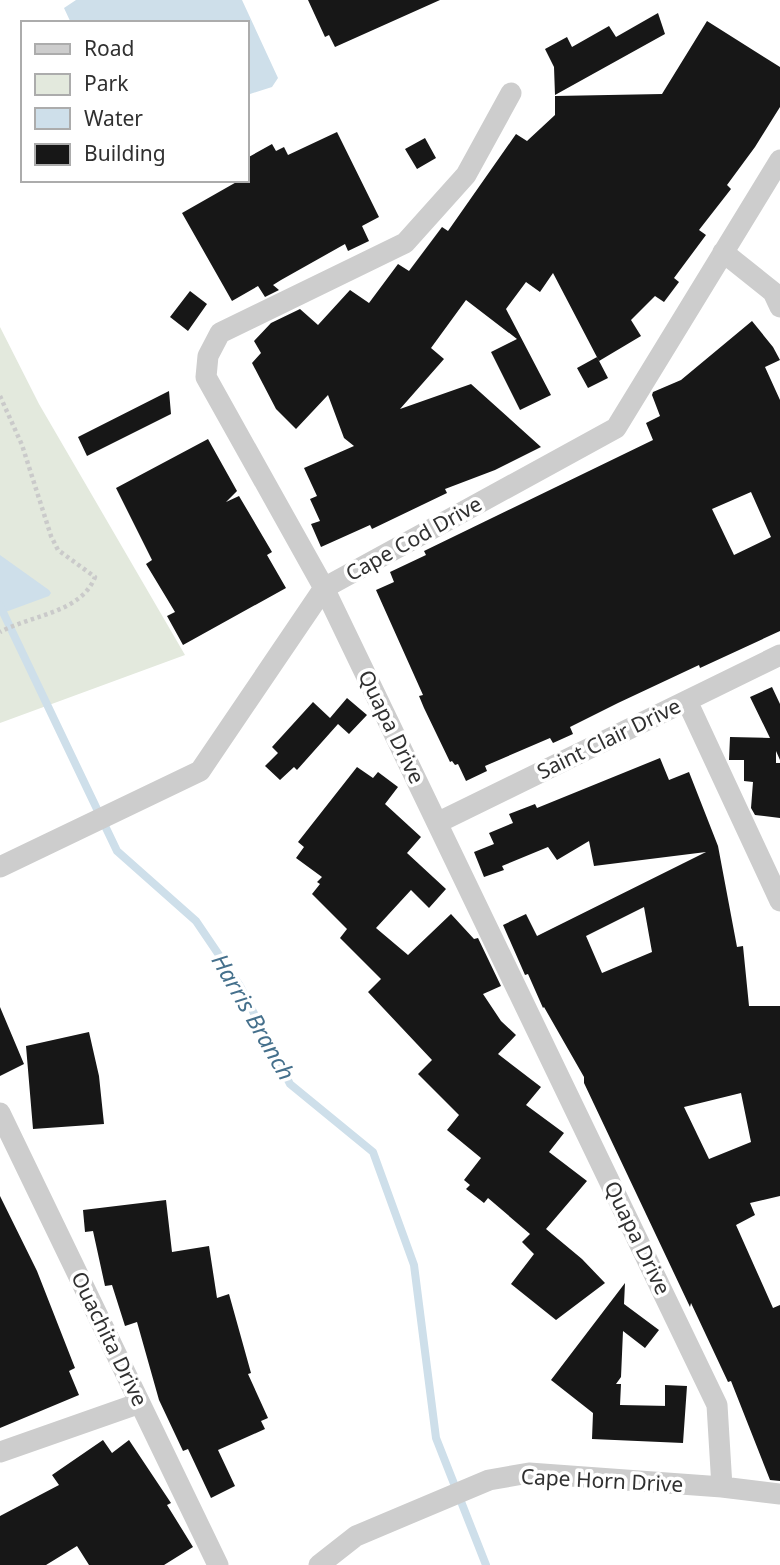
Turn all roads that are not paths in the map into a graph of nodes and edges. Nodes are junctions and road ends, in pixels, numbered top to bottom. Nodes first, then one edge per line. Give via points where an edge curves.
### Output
1 (511, 93) dead end
2 (780, 160) edge
3 (723, 253) junction
4 (780, 307) edge
5 (324, 588) junction
6 (780, 655) edge
7 (687, 701) junction
8 (437, 822) junction
9 (0, 867) edge
10 (780, 901) edge
11 (0, 1113) edge
12 (9, 1156) edge
13 (140, 1403) junction
14 (0, 1452) edge
15 (722, 1487) junction
16 (780, 1494) edge
17 (218, 1565) edge
18 (319, 1565) edge

1 - 5 street, Quapa Drive via 466,175 405,243 220,333 208,356 206,377
2 - 3 street, Cape Cod Drive
3 - 4 street via 773,292
3 - 5 street, Cape Cod Drive via 616,428
5 - 8 street, Quapa Drive
5 - 9 street, Cape Cod Drive via 200,771
6 - 7 street, Saint Clair Drive
7 - 8 street, Saint Clair Drive
7 - 10 street
8 - 15 street, Quapa Drive via 717,1405
11 - 12 street, Ouachita Drive
12 - 13 street, Ouachita Drive
13 - 14 street
13 - 17 street, Ouachita Drive
15 - 16 street, Cape Horn Drive
15 - 18 street, Cape Horn Drive via 528,1473 489,1480 356,1536

